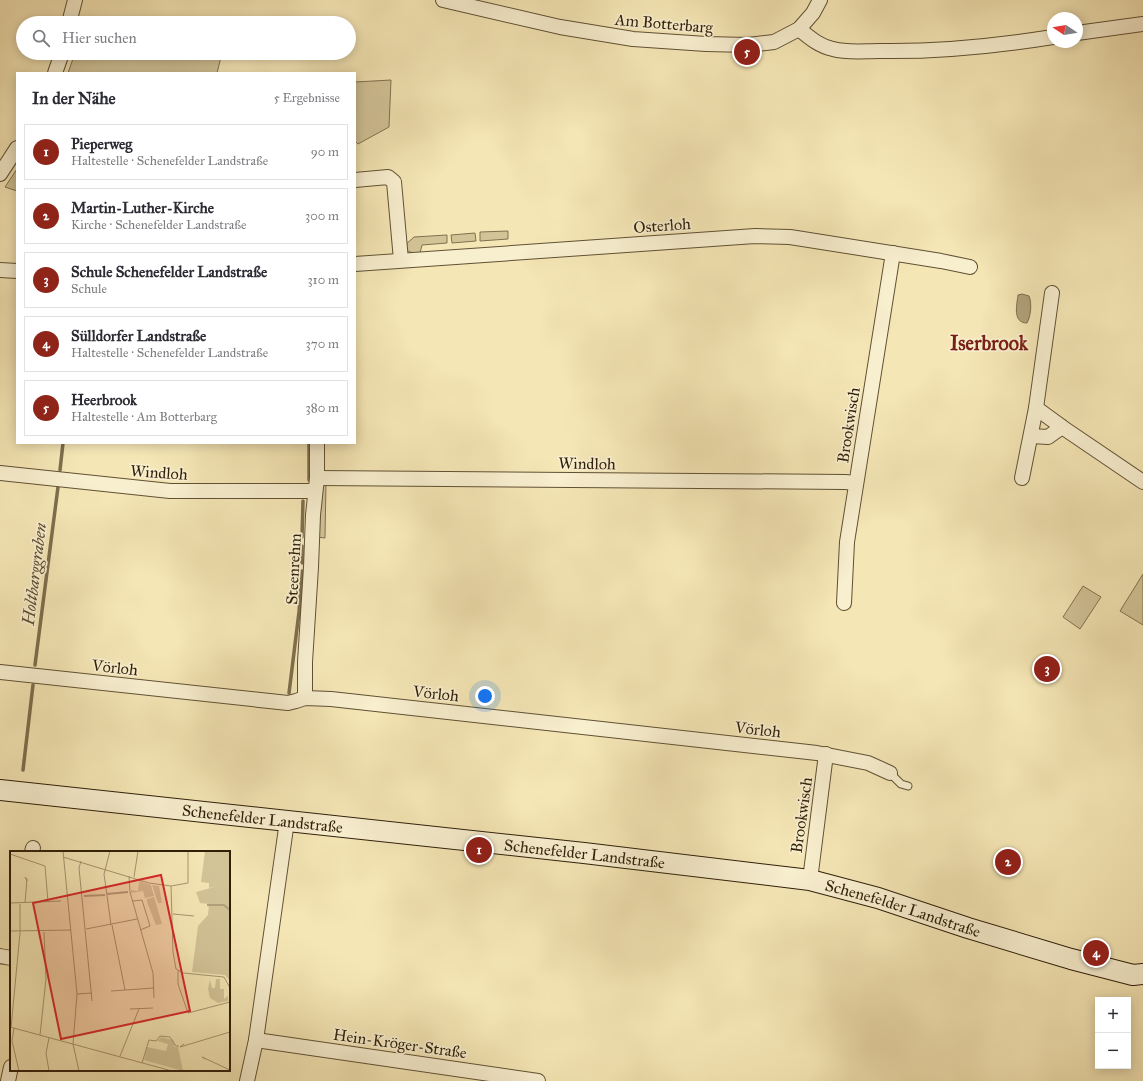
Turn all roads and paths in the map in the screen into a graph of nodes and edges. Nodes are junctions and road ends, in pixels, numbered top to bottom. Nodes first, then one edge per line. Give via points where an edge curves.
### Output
1 (75, 0) edge
2 (443, 0) edge
3 (820, 0) edge
4 (71, 16) edge
5 (1143, 24) edge
6 (799, 29) junction
7 (1083, 32) edge
8 (1047, 38) edge
9 (60, 60) edge
10 (55, 72) edge
11 (16, 150) edge
12 (0, 174) edge
13 (356, 180) edge
14 (893, 253) junction
15 (401, 260) junction
16 (356, 264) edge
17 (970, 267) dead end
18 (0, 270) edge
19 (16, 271) edge
20 (1052, 293) dead end
21 (1036, 408) junction
22 (1062, 427) junction
23 (1031, 436) junction
24 (317, 444) edge
25 (0, 473) edge
26 (1022, 478) dead end
27 (1143, 482) edge
28 (856, 483) junction
29 (316, 484) junction
30 (844, 603) dead end
31 (0, 672) edge
32 (305, 698) junction
33 (826, 754) junction
34 (890, 772) joint
35 (908, 786) dead end
36 (0, 790) edge
37 (287, 821) junction
38 (810, 880) junction
39 (0, 956) edge
40 (10, 958) edge
41 (1140, 977) edge
42 (256, 1040) junction
43 (10, 1071) edge
44 (8, 1081) edge
45 (247, 1081) edge
46 (538, 1081) edge

1 - 4 street
2 - 6 street, Am Botterbarg via 560,28 640,40 748,45 774,42
3 - 6 street, Am Botterbarg
5 - 7 street
6 - 8 street via 816,43 849,51 983,47
9 - 10 street
11 - 12 street
13 - 15 street via 388,177 394,182
14 - 15 street, Osterloh via 790,237 755,236
14 - 17 street, Osterloh
14 - 28 street, Brookwisch
15 - 16 street, Osterloh
18 - 19 street
20 - 21 street
21 - 22 street
21 - 23 street
22 - 23 street via 1048,437
22 - 27 street
23 - 26 street
24 - 29 street, Steenrehm
25 - 29 street, Windloh via 170,491
28 - 29 street, Windloh
28 - 30 street, Brookwisch via 846,542
29 - 32 street, Steenrehm
31 - 32 street, Vörloh via 288,703
32 - 33 street, Vörloh via 443,710
33 - 34 street, Vörloh via 868,763
33 - 38 street, Brookwisch
34 - 35 lane via 901,784
36 - 37 main road, Schenefelder Landstraße
37 - 38 main road, Schenefelder Landstraße
37 - 42 street
38 - 41 main road, Schenefelder Landstraße
39 - 40 street
42 - 45 street
42 - 46 street, Hein-Kröger-Straße
43 - 44 street

